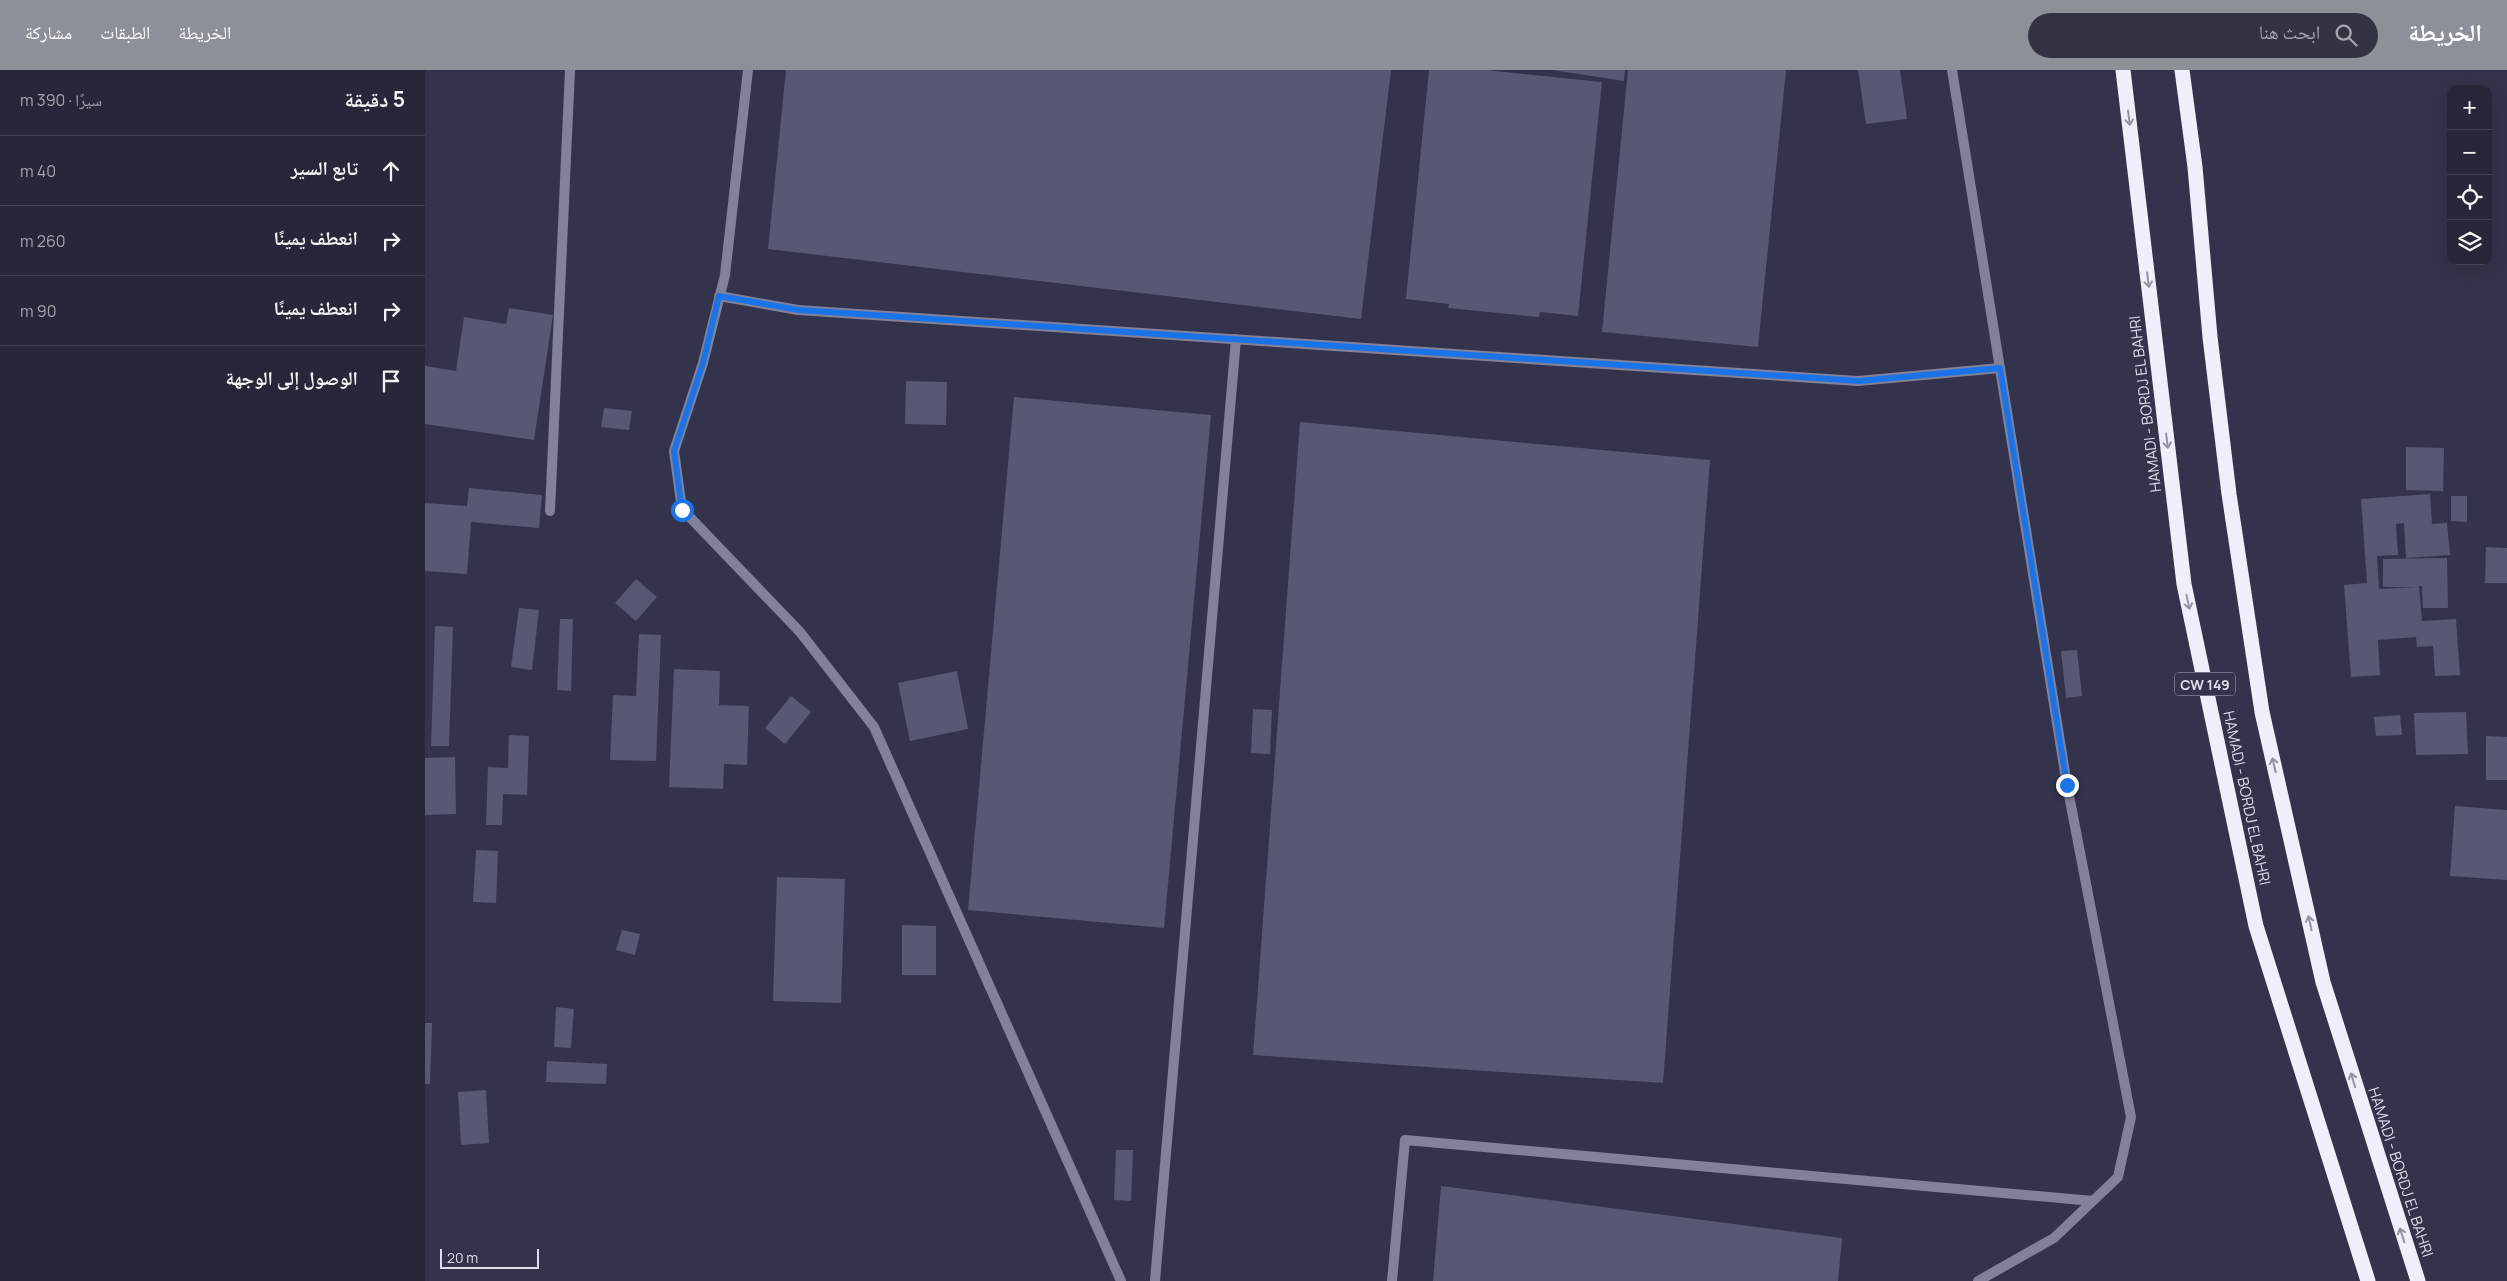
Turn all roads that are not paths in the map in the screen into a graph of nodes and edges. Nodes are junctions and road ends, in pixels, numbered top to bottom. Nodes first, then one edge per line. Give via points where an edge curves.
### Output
1 (570, 70) edge
2 (748, 70) edge
3 (1952, 70) edge
4 (2123, 70) edge
5 (2182, 70) edge
6 (719, 296) junction
7 (1236, 339) junction
8 (2000, 368) junction
9 (550, 510) dead end
10 (2093, 1201) junction
11 (1121, 1281) edge
12 (1155, 1281) edge
13 (1392, 1281) edge
14 (1978, 1281) edge
15 (2368, 1281) edge
16 (2417, 1281) edge

1 - 9 street
2 - 6 street via 725,275
3 - 8 street
4 -> 15 highway, HAMADI - BORDJ EL BAHRI / CW 149 via 2184,584 2256,926
16 -> 5 highway, HAMADI - BORDJ EL BAHRI / CW 149 via 2323,982 2263,712 2229,494
6 - 7 street via 799,310
6 - 11 street via 703,363 674,451 682,510 800,632 874,727
7 - 8 street via 1859,381
7 - 12 street
8 - 10 street via 2067,785 2131,1117 2117,1177
10 - 13 street via 1405,1140
10 - 14 street via 2054,1238

